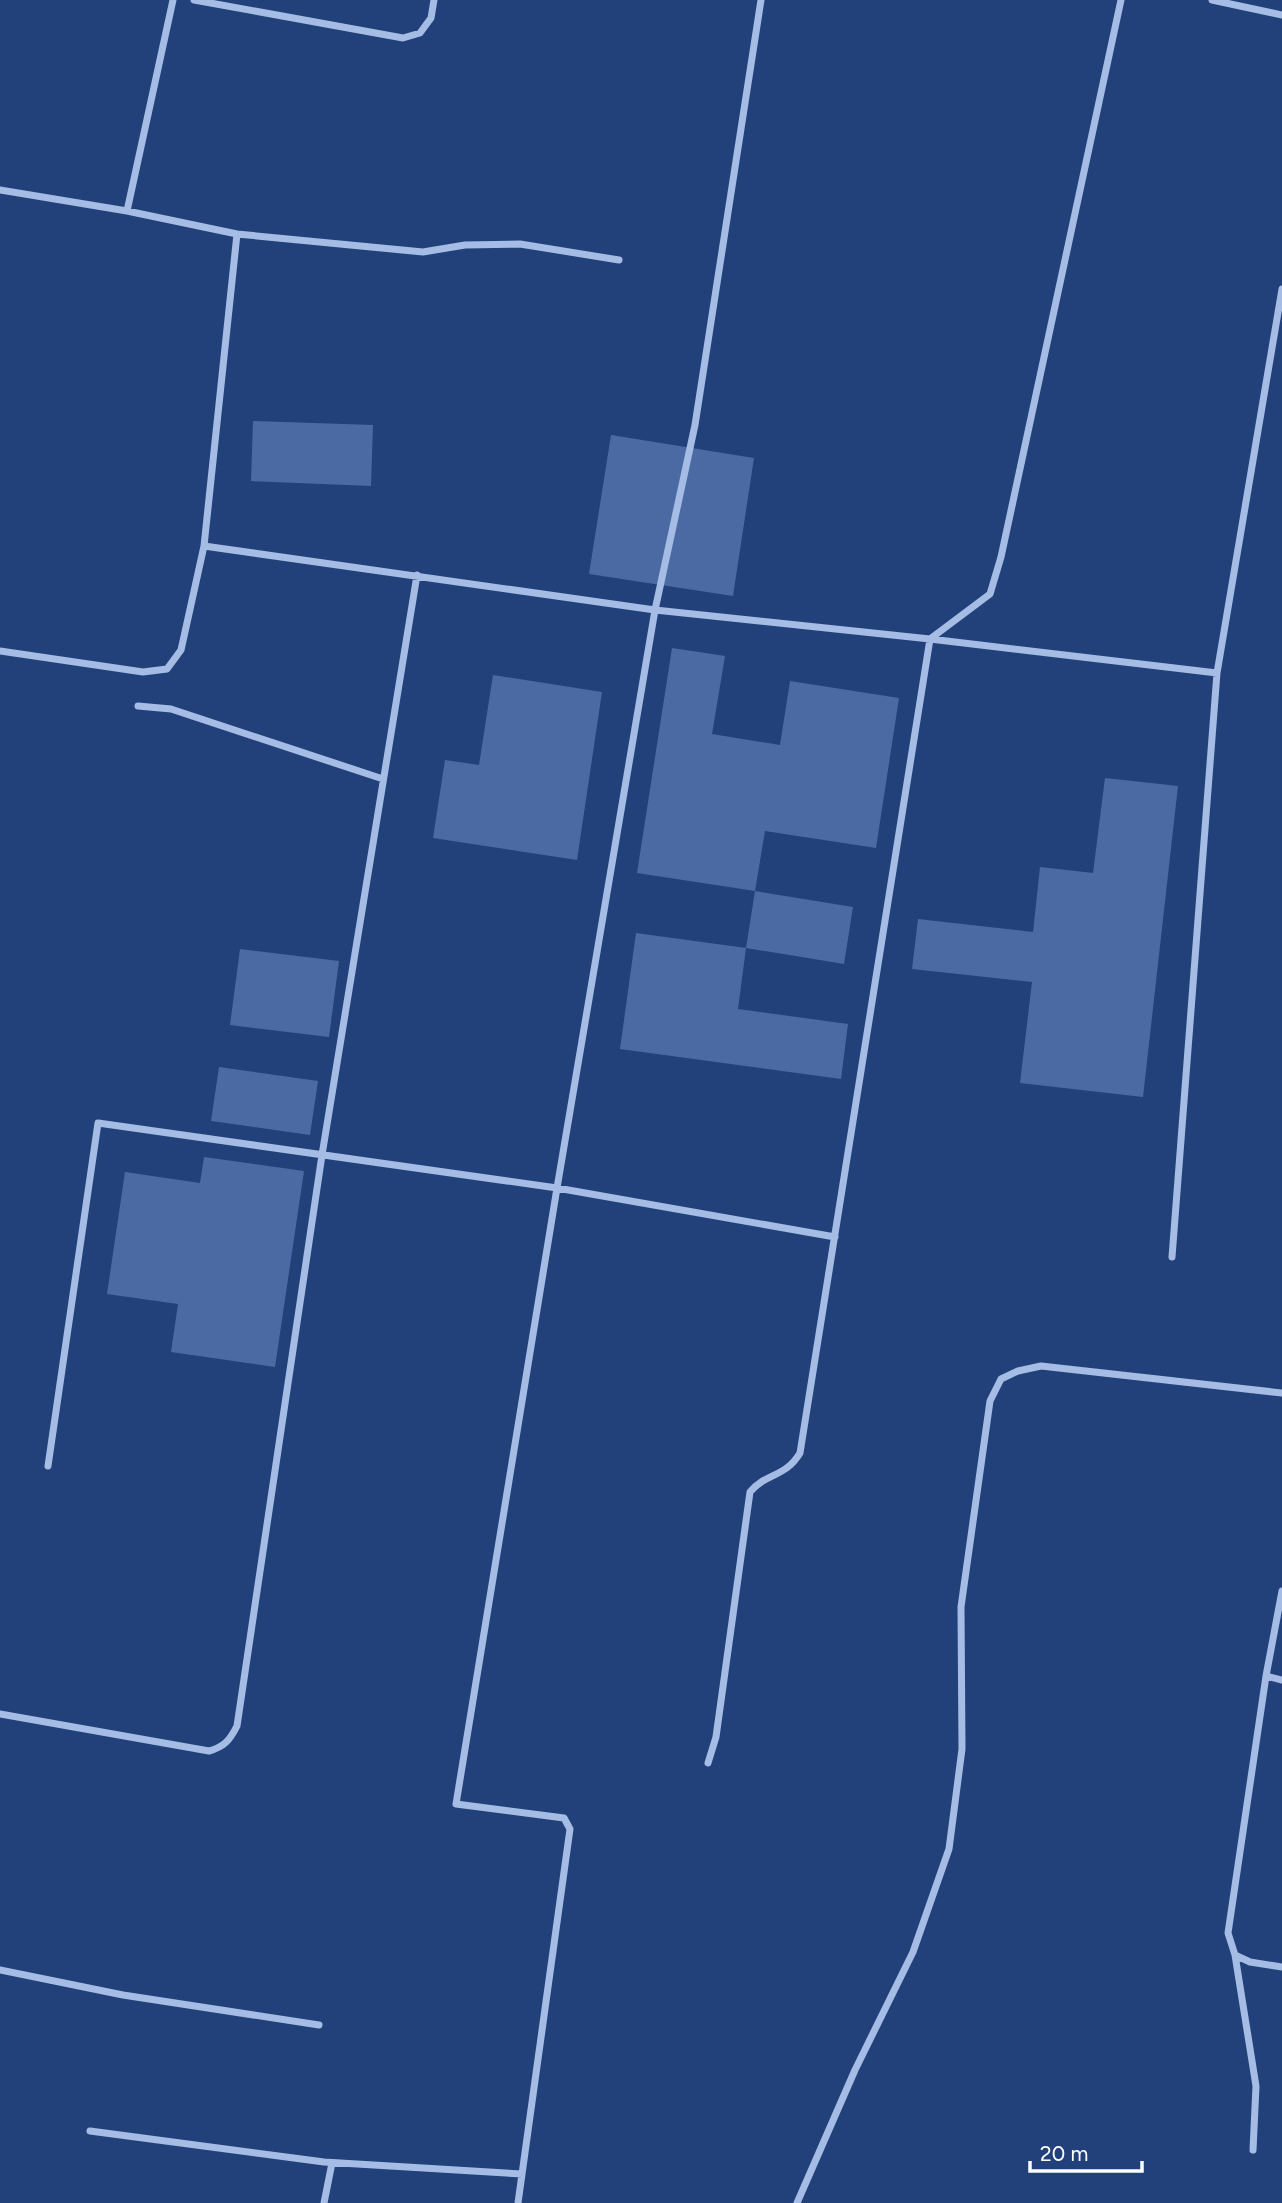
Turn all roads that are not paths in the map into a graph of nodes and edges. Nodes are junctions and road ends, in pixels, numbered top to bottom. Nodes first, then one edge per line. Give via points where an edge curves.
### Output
1 (173, 0) edge
2 (194, 0) edge
3 (434, 0) edge
4 (761, 0) edge
5 (1121, 0) edge
6 (1212, 0) edge
7 (1282, 15) edge
8 (0, 190) edge
9 (127, 211) junction
10 (237, 234) junction
11 (618, 260) dead end
12 (1282, 289) edge
13 (204, 546) junction
14 (416, 575) junction
15 (655, 610) junction
16 (930, 639) junction
17 (0, 651) edge
18 (1216, 673) junction
19 (138, 706) dead end
20 (383, 779) junction
21 (322, 1155) junction
22 (557, 1188) junction
23 (835, 1237) junction
24 (1172, 1257) dead end
25 (1282, 1393) edge
26 (48, 1466) dead end
27 (1282, 1591) edge
28 (1266, 1676) junction
29 (1282, 1680) edge
30 (0, 1714) edge
31 (708, 1763) dead end
32 (1235, 1955) junction
33 (1282, 1967) edge
34 (0, 1970) edge
35 (319, 2025) dead end
36 (90, 2131) dead end
37 (1253, 2150) dead end
38 (332, 2163) junction
39 (522, 2174) junction
40 (324, 2203) edge
41 (518, 2203) edge
42 (797, 2203) edge

1 - 9 street
2 - 3 street via 404,38 421,33 431,18
4 - 15 street via 695,425
5 - 16 street via 1002,557 990,594
6 - 7 street
8 - 9 street
9 - 10 street
10 - 11 street via 423,252 465,245 520,244
10 - 13 street
12 - 18 street
13 - 14 street
13 - 17 street via 181,650 167,668 143,672
14 - 15 street
14 - 20 street
15 - 16 street
15 - 22 street
16 - 18 street
16 - 23 street
18 - 24 street
19 - 20 street via 172,709
20 - 21 street
21 - 22 street
21 - 26 street via 98,1123
21 - 30 street via 232,1737 209,1751
22 - 23 street
22 - 39 street via 456,1804 564,1818 570,1829
23 - 31 street via 800,1453 792,1466 760,1480 750,1492 716,1737
25 - 42 street via 1041,1366 1001,1379 990,1401 961,1607 962,1749 949,1849 913,1952
27 - 28 street
28 - 29 street
28 - 32 street via 1228,1933
32 - 33 street
32 - 37 street via 1256,2086
34 - 35 street via 123,1995
36 - 38 street
38 - 39 street
38 - 40 street
39 - 41 street

